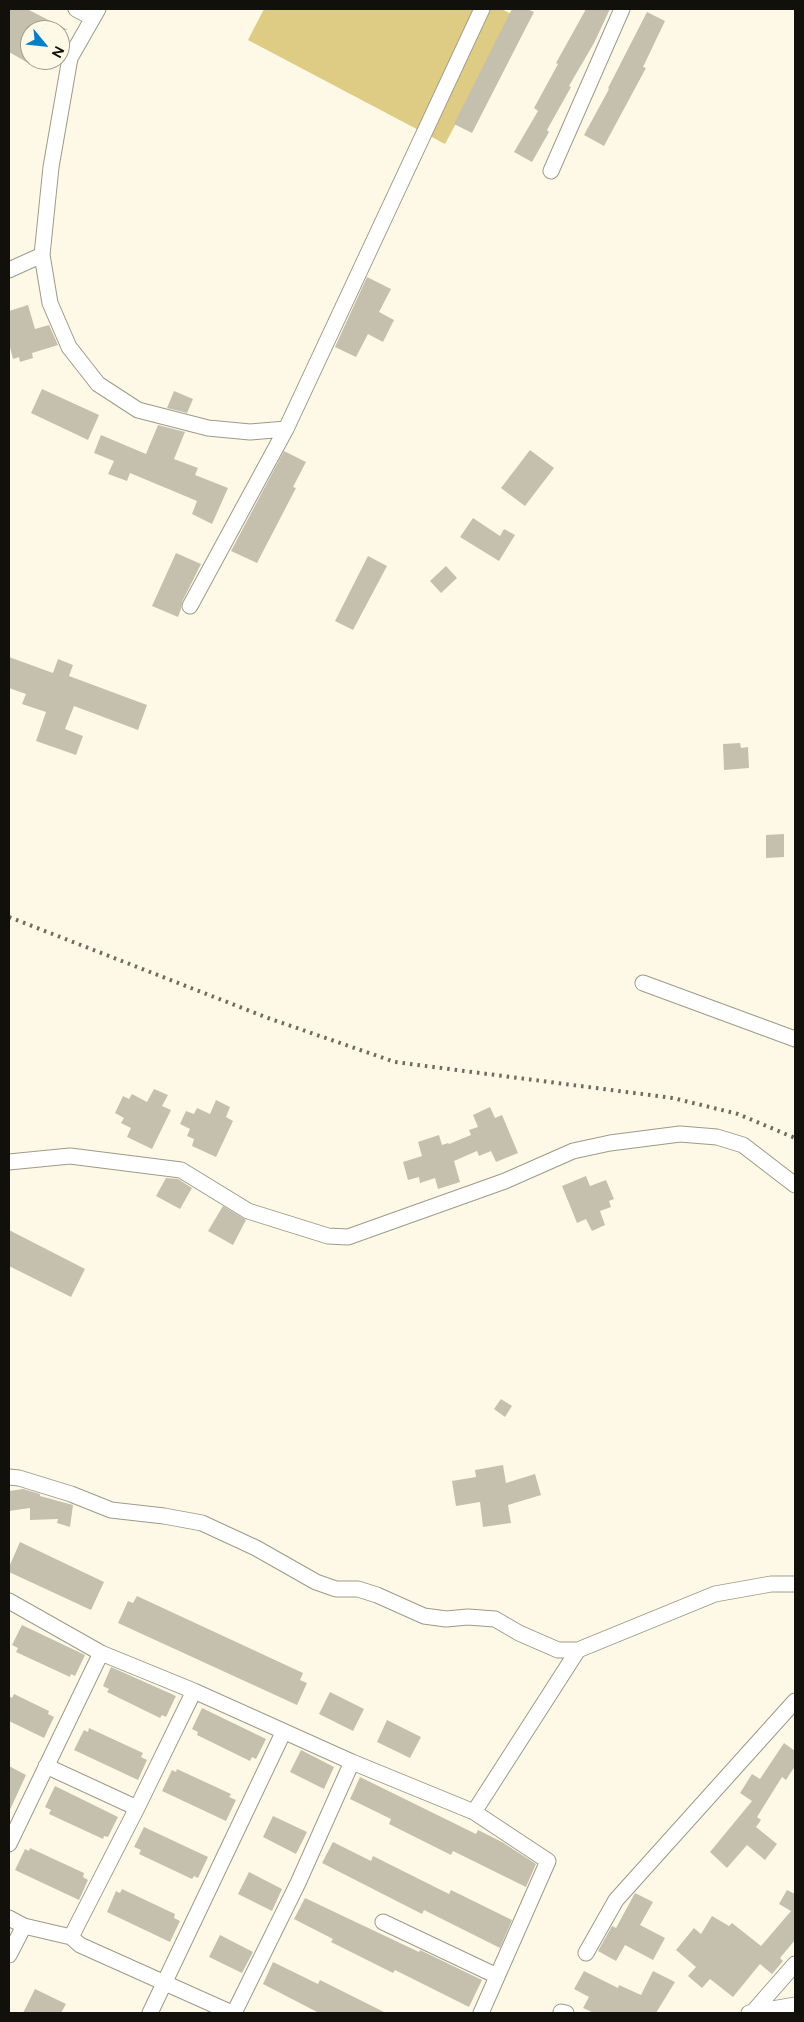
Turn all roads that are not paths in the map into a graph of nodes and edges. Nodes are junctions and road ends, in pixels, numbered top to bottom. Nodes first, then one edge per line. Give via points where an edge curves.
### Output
1 (76, 9) edge
2 (482, 9) edge
3 (622, 9) edge
4 (95, 13) edge
5 (551, 171) dead end
6 (42, 255) junction
7 (9, 270) edge
8 (286, 429) junction
9 (190, 606) dead end
10 (644, 983) dead end
11 (795, 1039) edge
12 (9, 1162) edge
13 (795, 1185) edge
14 (9, 1477) edge
15 (795, 1584) edge
16 (9, 1601) edge
17 (578, 1650) junction
18 (101, 1653) junction
19 (194, 1691) junction
20 (795, 1701) edge
21 (283, 1733) junction
22 (352, 1762) junction
23 (46, 1766) junction
24 (137, 1808) junction
25 (474, 1812) junction
26 (9, 1844) edge
27 (9, 1918) edge
28 (383, 1922) dead end
29 (24, 1926) junction
30 (71, 1937) junction
31 (586, 1953) dead end
32 (9, 1955) edge
33 (795, 1964) edge
34 (497, 1976) junction
35 (164, 1983) junction
36 (795, 2005) edge
37 (150, 2013) edge
38 (233, 2013) edge
39 (481, 2013) edge
40 (750, 2013) edge

1 - 4 street
2 - 8 street
3 - 5 street
4 - 6 street via 70,58 50,167
6 - 7 street
6 - 8 street via 50,303 70,347 98,384 138,410 208,428 250,432
8 - 9 street
10 - 11 street
12 - 13 street via 70,1156 181,1170 248,1211 328,1236 348,1237 505,1181 573,1151 680,1134 743,1145
14 - 17 street via 72,1494 111,1510 202,1523 256,1548 316,1582 336,1589 358,1589 378,1595 424,1616 495,1619 558,1650
15 - 17 street via 771,1584 715,1594
16 - 18 street
17 - 25 street
18 - 19 street
18 - 23 street
19 - 21 street
19 - 24 street
20 - 31 street via 616,1900
21 - 22 street
21 - 35 street
22 - 25 street
22 - 38 street via 298,1883
23 - 24 street
23 - 26 street
24 - 30 street
25 - 34 street via 548,1861
27 - 29 street
28 - 34 street
29 - 30 street
29 - 32 street
30 - 35 street via 80,1945
33 - 40 street
34 - 39 street
35 - 37 street
35 - 38 street
36 - 40 street

